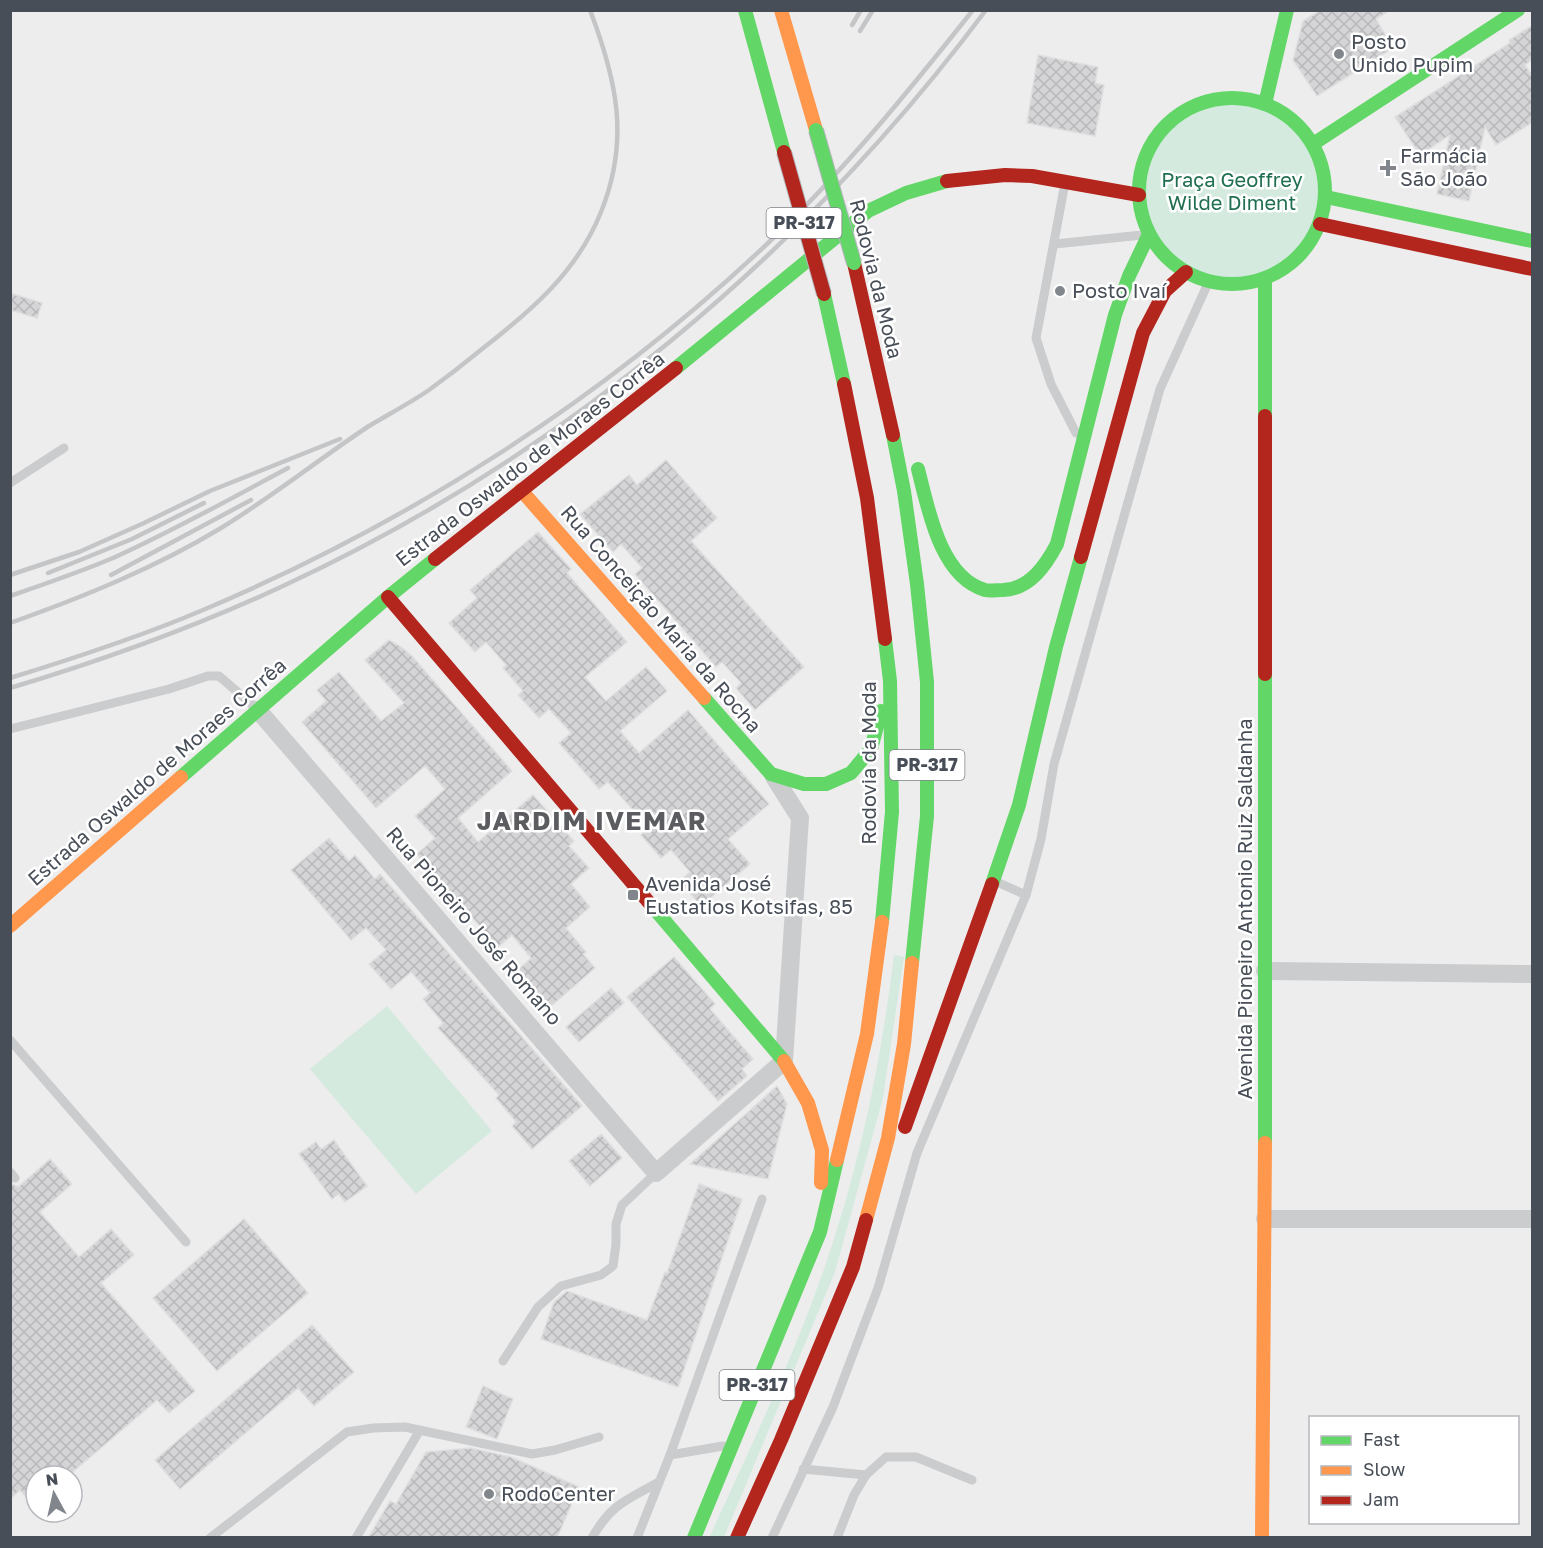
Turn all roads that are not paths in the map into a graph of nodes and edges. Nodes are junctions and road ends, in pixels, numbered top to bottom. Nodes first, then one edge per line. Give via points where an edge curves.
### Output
1 (745, 10) edge
2 (782, 10) edge
3 (1287, 10) edge
4 (1518, 10) edge
5 (1265, 104) junction
6 (1313, 144) junction
7 (1065, 183) junction
8 (1139, 195) junction
9 (1326, 197) junction
10 (1320, 224) junction
11 (1149, 234) junction
12 (1533, 241) edge
13 (1055, 244) junction
14 (1530, 266) edge
15 (1186, 272) junction
16 (1265, 280) junction
17 (1209, 281) junction
18 (865, 306) junction
19 (906, 430) dead end
20 (1082, 444) junction
21 (63, 448) dead end
22 (913, 453) dead end
23 (10, 483) edge
24 (521, 490) junction
25 (388, 597) junction
26 (890, 681) junction
27 (258, 710) junction
28 (10, 729) edge
29 (771, 774) junction
30 (994, 881) junction
31 (1026, 895) junction
32 (10, 926) edge
33 (1265, 970) junction
34 (1533, 974) edge
35 (10, 1040) edge
36 (784, 1061) junction
37 (656, 1173) junction
38 (762, 1199) dead end
39 (1265, 1219) junction
40 (1533, 1219) edge
41 (820, 1232) junction
42 (186, 1242) dead end
43 (854, 1267) junction
44 (502, 1360) dead end
45 (420, 1430) junction
46 (599, 1437) dead end
47 (731, 1445) junction
48 (670, 1455) junction
49 (803, 1469) junction
50 (866, 1474) junction
51 (972, 1480) dead end
52 (659, 1482) junction
53 (210, 1538) edge
54 (356, 1538) edge
55 (592, 1538) edge
56 (637, 1538) edge
57 (694, 1538) edge
58 (736, 1538) edge
59 (772, 1538) edge
60 (837, 1538) edge
61 (1262, 1538) edge

1 - 26 main road, Rodovia da Moda / PR-317, bridge via 824,294 854,427
2 - 18 main road, Rodovia da Moda / PR-317, bridge
3 - 5 main road
4 - 6 main road
5 - 6 main road via 1288,116
5 - 8 main road via 1235,98 1205,102 1180,114 1156,138 1143,165
6 - 9 main road via 1323,170
7 - 8 main road, Estrada Oswaldo de Moraes Corrêa
7 - 13 lane
7 - 24 main road, Estrada Oswaldo de Moraes Corrêa via 1005,174 948,181 906,193 868,211 639,399
8 - 11 main road
9 - 10 main road
9 - 12 main road
10 - 14 main road
10 - 16 main road via 1296,259
11 - 13 lane
11 - 15 main road via 1170,261
11 - 20 main road via 1115,315
13 - 20 lane via 1036,338 1051,384
15 - 17 main road
15 - 30 main road via 1165,291 1143,333 1056,646 1019,805
16 - 17 main road via 1233,284
16 - 33 main road, Avenida Pioneiro Antonio Ruiz Saldanha
17 - 31 lane via 1160,389 1054,764
18 - 19 main road
18 - 43 main road, Rodovia da Moda / PR-317 via 904,491 917,584 927,682 927,805 904,1044 888,1138
20 - 22 main road via 1050,560 1032,580 1006,591 977,587 965,580 948,560 932,521
21 - 23 lane
24 - 25 main road, Estrada Oswaldo de Moraes Corrêa
24 - 29 main road, Rua Conceição Maria da Rocha
25 - 27 main road, Estrada Oswaldo de Moraes Corrêa
25 - 36 main road
26 - 29 main road via 871,749 851,773 826,784 804,784
26 - 41 main road, Rodovia da Moda / PR-317 via 892,812 882,921 867,1034
27 - 28 lane via 219,676 208,676
27 - 32 main road, Estrada Oswaldo de Moraes Corrêa
27 - 37 street, Rua Pioneiro José Romano
29 - 36 street via 800,818
30 - 31 lane
30 - 43 main road
31 - 49 lane via 917,1153 878,1288 833,1407
33 - 34 street
33 - 39 main road, Avenida Pioneiro Antonio Ruiz Saldanha
35 - 42 lane
36 - 37 street
36 - 41 main road via 808,1103 822,1150
37 - 44 lane via 622,1205 616,1224 613,1266 602,1275 561,1286 538,1306
38 - 48 lane
39 - 40 street
39 - 61 main road, Avenida Pioneiro Antonio Ruiz Saldanha
41 - 47 main road, Rodovia da Moda / PR-317
43 - 58 main road, Rodovia da Moda / PR-317 via 782,1440
45 - 46 lane via 532,1454
45 - 53 lane via 405,1426 347,1432
45 - 54 lane
47 - 48 lane
47 - 57 main road, Rodovia da Moda / PR-317
48 - 52 lane
49 - 50 lane
49 - 59 lane
50 - 51 lane via 886,1457 916,1457
50 - 60 lane
52 - 55 lane via 616,1506
52 - 56 lane

